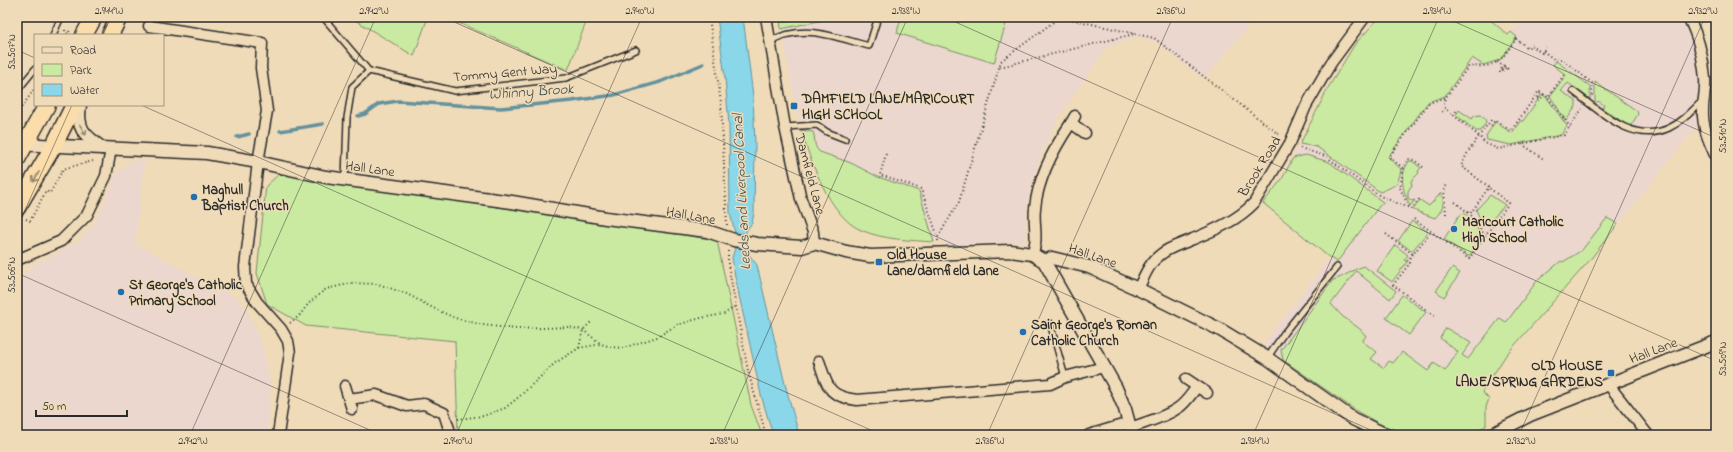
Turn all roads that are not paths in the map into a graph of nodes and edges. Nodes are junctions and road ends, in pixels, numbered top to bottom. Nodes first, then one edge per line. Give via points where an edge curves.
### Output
1 (61, 17) edge
2 (94, 17) edge
3 (119, 17) edge
4 (323, 17) edge
5 (766, 17) edge
6 (878, 17) edge
7 (1365, 17) edge
8 (1688, 17) edge
9 (149, 26) dead end
10 (78, 32) edge
11 (52, 34) edge
12 (110, 34) edge
13 (770, 41) junction
14 (636, 50) dead end
15 (34, 70) edge
16 (369, 71) junction
17 (17, 91) edge
18 (1573, 91) dead end
19 (1703, 100) junction
20 (46, 106) edge
21 (74, 106) edge
22 (80, 106) edge
23 (785, 127) junction
24 (1085, 133) dead end
25 (845, 139) dead end
26 (21, 144) edge
27 (54, 145) junction
28 (106, 148) junction
29 (1716, 157) edge
30 (17, 159) edge
31 (258, 162) junction
32 (344, 180) junction
33 (21, 214) edge
34 (814, 244) junction
35 (1032, 254) junction
36 (17, 260) edge
37 (1044, 261) junction
38 (1338, 267) dead end
39 (1138, 289) junction
40 (1050, 323) dead end
41 (1716, 342) edge
42 (1267, 358) junction
43 (819, 361) dead end
44 (1104, 367) junction
45 (1065, 377) junction
46 (1186, 379) dead end
47 (1608, 384) junction
48 (345, 386) dead end
49 (1197, 387) junction
50 (1207, 393) dead end
51 (349, 399) junction
52 (352, 409) dead end
53 (1130, 428) edge
54 (1499, 433) edge
55 (278, 435) edge
56 (450, 435) edge
57 (1089, 435) edge
58 (1386, 435) edge
59 (1648, 435) edge

1 - 11 lane
2 - 10 highway
3 - 12 highway
4 - 16 lane
5 - 13 street, Damfield Lane
6 - 13 lane via 869,46 810,31 785,34
7 - 39 street, Brook Road via 1331,63 1306,106 1290,143 1254,203 1230,222 1169,248 1152,264
8 - 19 street via 1697,33 1701,51 1705,80
9 - 31 street via 262,43 261,68 266,111
13 - 23 street, Damfield Lane
14 - 16 lane, Tommy Gent Way via 566,78 455,90
15 - 17 lane
16 - 32 lane via 352,87 347,118
18 - 19 lane via 1626,129 1638,133 1652,133 1670,128
19 - 29 street via 1702,112 1706,134
20 - 26 highway
21 - 27 highway
22 -> 28 street via 81,128 87,136
23 - 25 lane via 817,125
23 - 34 street, Damfield Lane
24 - 35 street via 1073,120 1054,152 1040,186 1035,208 1036,247
26 - 27 street, Hall Lane
26 - 30 highway
27 - 28 street, Hall Lane
27 -> 33 highway
28 - 31 street, Hall Lane via 207,153
28 - 36 street via 106,176 87,215 61,241
31 - 32 street, Hall Lane
31 - 55 street via 245,267 246,284 288,341 290,353
32 - 34 street, Hall Lane via 707,231 757,244
34 - 35 street, Hall Lane via 870,256 996,252
35 - 37 street, Hall Lane
37 - 39 street, Hall Lane via 1052,258 1089,267
37 - 44 street
38 - 42 lane
39 - 42 street, Hall Lane via 1219,328
40 - 45 lane
41 - 47 street, Hall Lane
42 - 58 street, Hall Lane via 1353,419
43 - 45 street via 829,389 842,398 857,400 1050,384
44 - 45 street
44 - 53 street via 1116,388
46 - 49 street
47 - 54 street, Hall Lane via 1530,415
47 - 59 street
48 - 51 street
49 - 50 street
49 - 53 street via 1178,408
51 - 52 street
51 - 56 street via 376,395 407,406 424,404 444,413
53 - 57 street

